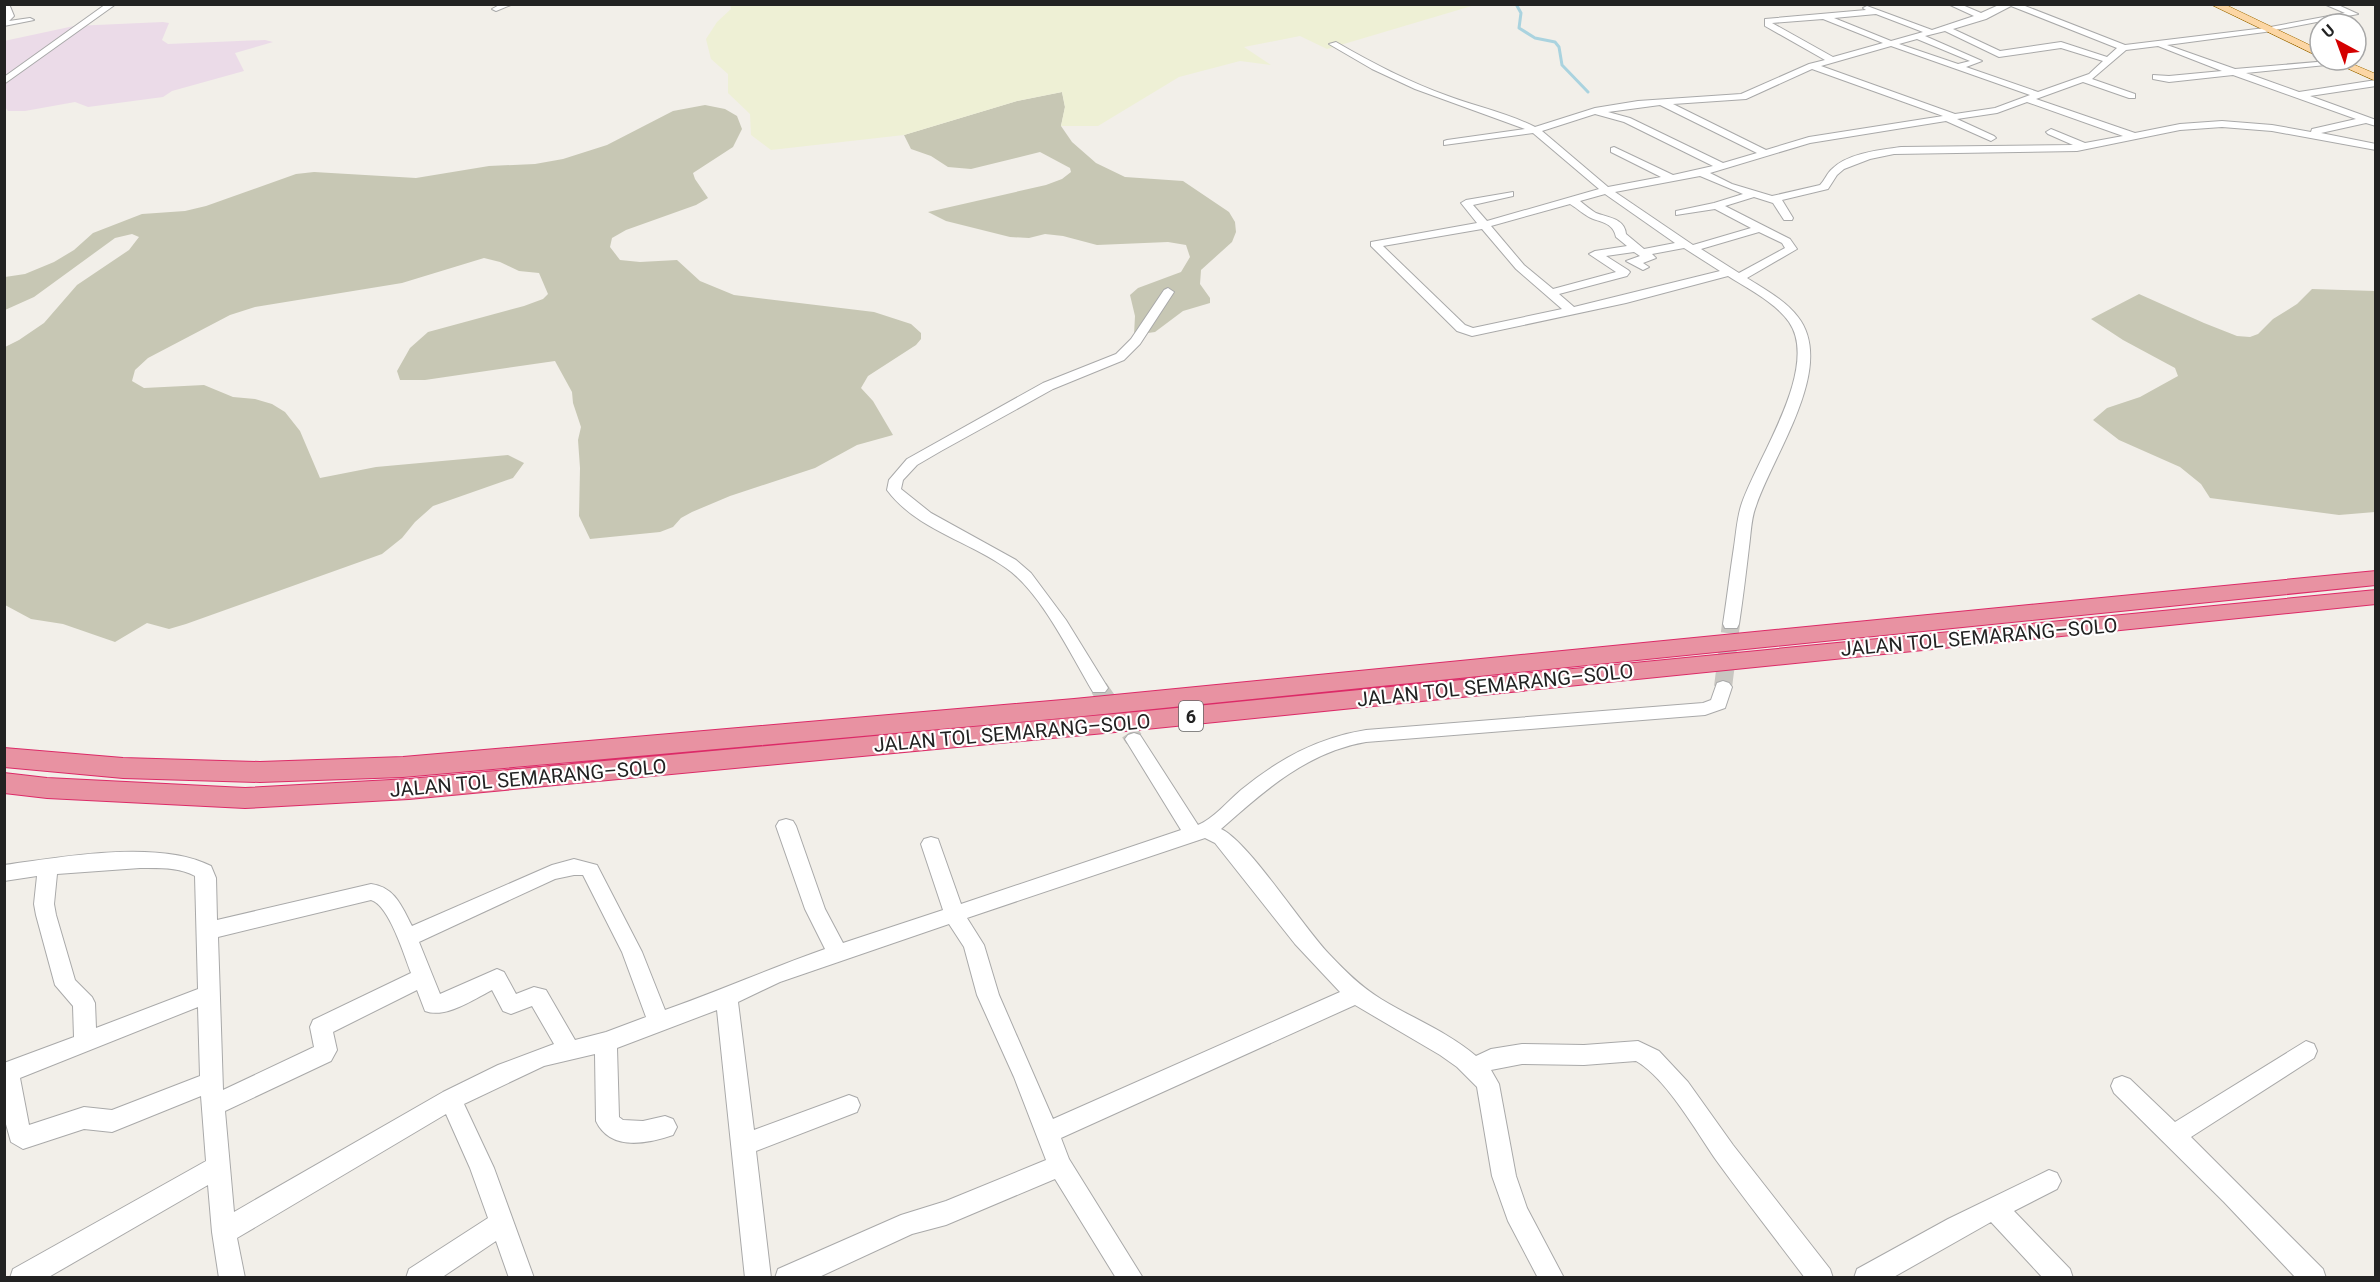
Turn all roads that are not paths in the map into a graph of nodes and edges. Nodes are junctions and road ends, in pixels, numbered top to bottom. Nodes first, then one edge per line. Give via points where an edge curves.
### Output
1 (5, 4) edge
2 (112, 4) edge
3 (509, 4) edge
4 (1858, 4) edge
5 (1952, 4) edge
6 (1985, 4) edge
7 (2010, 4) edge
8 (2215, 4) edge
9 (2328, 4) edge
10 (496, 9) dead end
11 (1997, 9) junction
12 (1876, 12) junction
13 (1825, 17) junction
14 (1983, 17) junction
15 (30, 20) dead end
16 (4, 23) edge
17 (1945, 28) junction
18 (2265, 30) junction
19 (1931, 32) junction
20 (1917, 36) junction
21 (1889, 43) junction
22 (1334, 44) dead end
23 (2159, 44) junction
24 (2124, 48) junction
25 (2308, 49) edge
26 (1832, 60) junction
27 (2108, 60) junction
28 (2308, 64) edge
29 (1812, 66) junction
30 (1957, 67) junction
31 (2232, 72) junction
32 (2358, 72) edge
33 (2156, 77) dead end
34 (2083, 79) junction
35 (4, 81) edge
36 (2376, 81) edge
37 (2041, 96) junction
38 (2132, 96) dead end
39 (2294, 96) junction
40 (2030, 100) junction
41 (1663, 103) junction
42 (1595, 111) junction
43 (1953, 118) junction
44 (2365, 120) junction
45 (2376, 123) edge
46 (1534, 130) junction
47 (1859, 132) junction
48 (2051, 132) dead end
49 (2136, 137) junction
50 (2319, 137) junction
51 (1991, 138) dead end
52 (1447, 144) dead end
53 (2086, 147) junction
54 (2376, 147) edge
55 (1614, 150) dead end
56 (1892, 151) junction
57 (1765, 153) junction
58 (1724, 167) junction
59 (1701, 173) junction
60 (1671, 178) junction
61 (1607, 190) junction
62 (1509, 194) dead end
63 (1753, 194) junction
64 (1772, 199) junction
65 (1572, 200) junction
66 (1716, 206) junction
67 (1680, 213) dead end
68 (1788, 218) dead end
69 (1649, 221) junction
70 (1484, 225) junction
71 (1617, 227) junction
72 (1761, 228) junction
73 (1688, 247) junction
74 (1639, 250) junction
75 (1642, 267) dead end
76 (1733, 275) junction
77 (1168, 292) dead end
78 (1549, 293) junction
79 (1572, 311) junction
80 (2376, 578) edge
81 (2376, 597) edge
82 (1731, 624) tunnel mouth
83 (1723, 687) tunnel mouth
84 (1099, 688) tunnel mouth
85 (1134, 739) tunnel mouth
86 (4, 757) edge
87 (4, 783) edge
88 (786, 826) dead end
89 (1200, 832) junction
90 (931, 844) dead end
91 (48, 866) junction
92 (4, 873) edge
93 (954, 914) junction
94 (207, 931) junction
95 (407, 938) junction
96 (838, 954) junction
97 (422, 977) junction
98 (208, 994) junction
99 (1357, 994) junction
100 (727, 997) junction
101 (659, 1022) junction
102 (85, 1042) junction
103 (606, 1042) junction
104 (568, 1050) junction
105 (2306, 1051) dead end
106 (1476, 1067) junction
107 (7, 1073) edge
108 (211, 1082) junction
109 (2122, 1086) dead end
110 (451, 1099) junction
111 (849, 1105) dead end
112 (215, 1106) junction
113 (665, 1127) dead end
114 (1048, 1133) junction
115 (2173, 1136) junction
116 (744, 1145) junction
117 (1060, 1166) junction
118 (219, 1167) junction
119 (2049, 1181) dead end
120 (1994, 1208) junction
121 (502, 1223) junction
122 (224, 1232) junction
123 (22, 1278) edge
124 (232, 1278) edge
125 (418, 1278) edge
126 (522, 1278) edge
127 (758, 1278) edge
128 (787, 1278) edge
129 (1131, 1278) edge
130 (1552, 1278) edge
131 (1821, 1278) edge
132 (1866, 1278) edge
133 (2061, 1278) edge
134 (2314, 1278) edge

1 - 16 street via 10,16
2 - 35 street
3 - 10 street
4 - 12 street
5 - 14 street
6 - 11 street
7 - 11 street
7 - 24 street
8 - 18 main road
9 - 18 street via 2354,14
11 - 14 street
12 - 13 street
12 - 19 street
13 - 21 street
13 - 26 street via 1768,24
14 - 17 street
15 - 16 street
17 - 19 street
17 - 27 street via 1999,54 2061,45
18 - 23 street
18 - 25 main road
19 - 20 street
20 - 21 street
20 - 30 street via 1978,61
21 - 26 street
21 - 30 street
22 - 46 street via 1412,85 1503,115
23 - 24 street
23 - 31 street
24 - 27 street
26 - 29 street
27 - 34 street via 2098,72
28 - 31 street
29 - 41 street via 1743,97
29 - 43 street
30 - 37 street
31 - 33 street via 2169,80
31 - 39 street
32 - 36 main road
34 - 37 street
34 - 38 street
36 - 39 street
37 - 40 street
39 - 44 street
40 - 43 street
40 - 49 street
41 - 42 street
41 - 57 street
42 - 46 street
42 - 58 street via 1633,122
43 - 47 street
43 - 51 street
44 - 45 street
44 - 50 street via 2315,131
46 - 52 street
46 - 61 street
47 - 56 street
47 - 57 street via 1809,140
48 - 53 street
49 - 50 street via 2180,127 2222,124
49 - 53 street
50 - 54 street
53 - 56 street
55 - 60 street
56 - 64 street via 1838,169 1824,187
57 - 58 street
58 - 59 street
59 - 60 street
59 - 63 street
60 - 61 street
61 - 65 street
61 - 69 street
62 - 70 street via 1466,202
63 - 64 street
63 - 66 street
64 - 68 street via 1779,202
65 - 70 street
65 - 71 street
66 - 67 street
66 - 72 street
69 - 71 street
69 - 73 street
70 - 78 street
70 - 79 street via 1375,244 1466,331 1478,332
71 - 74 street via 1620,235
72 - 73 street
72 - 76 street via 1791,249
73 - 74 street
73 - 76 street
74 - 75 street via 1650,258 1632,261
74 - 78 street via 1594,254 1623,274
76 - 79 street
76 - 82 street via 1789,315 1801,334 1802,356 1797,392 1747,509
77 - 84 street via 1136,341 1120,357 1004,408 912,462 896,480 894,490 942,528 1015,567 1036,591
78 - 79 street
80 - 86 highway, JALAN TOL SEMARANG–SOLO / 6 via 1074,708 403,767 260,772 123,768
81 - 87 highway, JALAN TOL SEMARANG–SOLO / 6 via 1136,722 409,789 245,798 47,789
83 - 89 street via 1719,704 1705,710 1366,736 1331,743 1287,767
85 - 89 street
88 - 96 street via 814,909
89 - 93 street
89 - 99 street via 1222,838 1328,969
90 - 93 street
91 - 92 street
91 - 94 street via 175,861 200,866 206,878
91 - 102 street via 46,915 66,985 83,1000
93 - 96 street
93 - 114 street via 974,945 988,995
94 - 95 street via 371,892 388,901
94 - 98 street
95 - 97 street
95 - 101 street via 548,874 571,866 583,867 591,870 632,952
96 - 100 street via 772,976
97 - 104 street via 436,1006 495,978 512,1005 538,996
97 - 112 street via 323,1026 323,1054
98 - 102 street
98 - 108 street
99 - 106 street
99 - 114 street
100 - 101 street
100 - 116 street
101 - 103 street
102 - 107 street
103 - 104 street
103 - 113 street via 608,1120 618,1131 643,1132
104 - 110 street via 506,1072
105 - 115 street
106 - 130 street via 1488,1084 1504,1176 1517,1213
106 - 131 street via 1491,1059 1522,1054 1638,1051 1651,1058 1680,1089
107 - 108 street via 23,1138 84,1118 112,1121
108 - 112 street
109 - 115 street
110 - 121 street
110 - 122 street
111 - 116 street
112 - 118 street
114 - 117 street
115 - 134 street
116 - 127 street
117 - 128 street via 946,1213 910,1223
117 - 129 street
118 - 122 street
118 - 123 street
119 - 120 street
120 - 132 street
120 - 133 street
121 - 125 street
121 - 126 street
122 - 124 street

